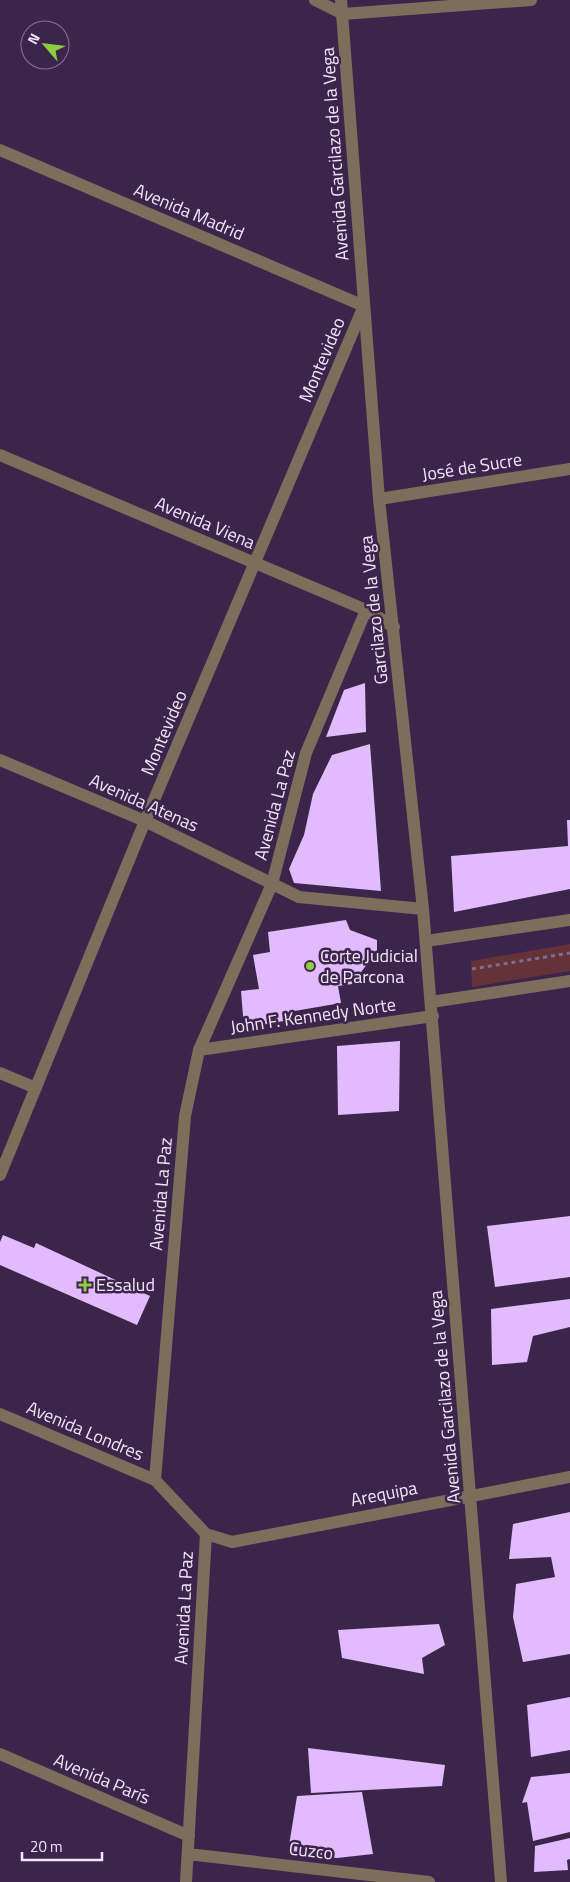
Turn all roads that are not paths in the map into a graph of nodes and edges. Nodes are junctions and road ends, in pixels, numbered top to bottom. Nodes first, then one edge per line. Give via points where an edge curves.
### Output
1 (315, 0) edge
2 (341, 0) edge
3 (532, 0) edge
4 (343, 14) junction
5 (0, 150) edge
6 (364, 306) junction
7 (0, 455) edge
8 (570, 468) edge
9 (379, 499) junction
10 (255, 564) junction
11 (366, 610) junction
12 (394, 627) junction
13 (0, 760) edge
14 (145, 821) junction
15 (272, 884) junction
16 (424, 909) junction
17 (570, 920) edge
18 (426, 941) junction
19 (570, 981) edge
20 (430, 1002) junction
21 (432, 1016) junction
22 (199, 1050) junction
23 (0, 1073) edge
24 (36, 1088) junction
25 (0, 1175) edge
26 (0, 1414) edge
27 (570, 1477) edge
28 (155, 1480) junction
29 (470, 1496) junction
30 (206, 1534) junction
31 (0, 1754) edge
32 (189, 1836) junction
33 (188, 1854) junction
34 (186, 1882) edge
35 (429, 1882) edge
36 (501, 1882) edge

1 - 4 street
2 - 4 street, Avenida Garcilazo de la Vega
3 - 4 street
4 - 6 street, Avenida Garcilazo de la Vega
5 - 6 street, Avenida Madrid
6 - 9 street, Garcilazo de la Vega
6 - 10 street, Montevideo
7 - 10 street, Avenida Viena
8 - 9 street, José de Sucre
9 - 12 street, Garcilazo de la Vega
10 - 11 street, Avenida Viena
10 - 14 street, Montevideo
11 - 12 street, Avenida Viena
11 - 15 street, Avenida La Paz via 306,753
12 - 16 street, Garcilazo de la Vega
13 - 14 street, Avenida Atenas
14 - 15 street, Avenida Atenas
14 - 24 street, Montevideo
15 - 16 street, Avenida Atenas via 299,896
15 - 22 street, Avenida La Paz
16 - 18 street, Avenida Garcilazo de la Vega
17 - 18 street
18 - 20 street, Avenida Garcilazo de la Vega
19 - 20 street
20 - 21 street, Avenida Garcilazo de la Vega
21 - 22 street, John F. Kennedy Norte
21 - 29 street, Avenida Garcilazo de la Vega
22 - 28 street, Avenida La Paz via 185,1116
23 - 24 street
24 - 25 street, Montevideo
26 - 28 street, Avenida Londres
27 - 29 street, Arequipa
28 - 30 street, Avenida La Paz
29 - 30 street, Arequipa via 232,1542
29 - 36 street, Avenida Garcilazo de la Vega
30 - 32 street, Avenida La Paz
31 - 32 street, Avenida París
32 - 33 street, Avenida La Paz
33 - 34 street, Avenida La Paz
33 - 35 street, Cuzco

